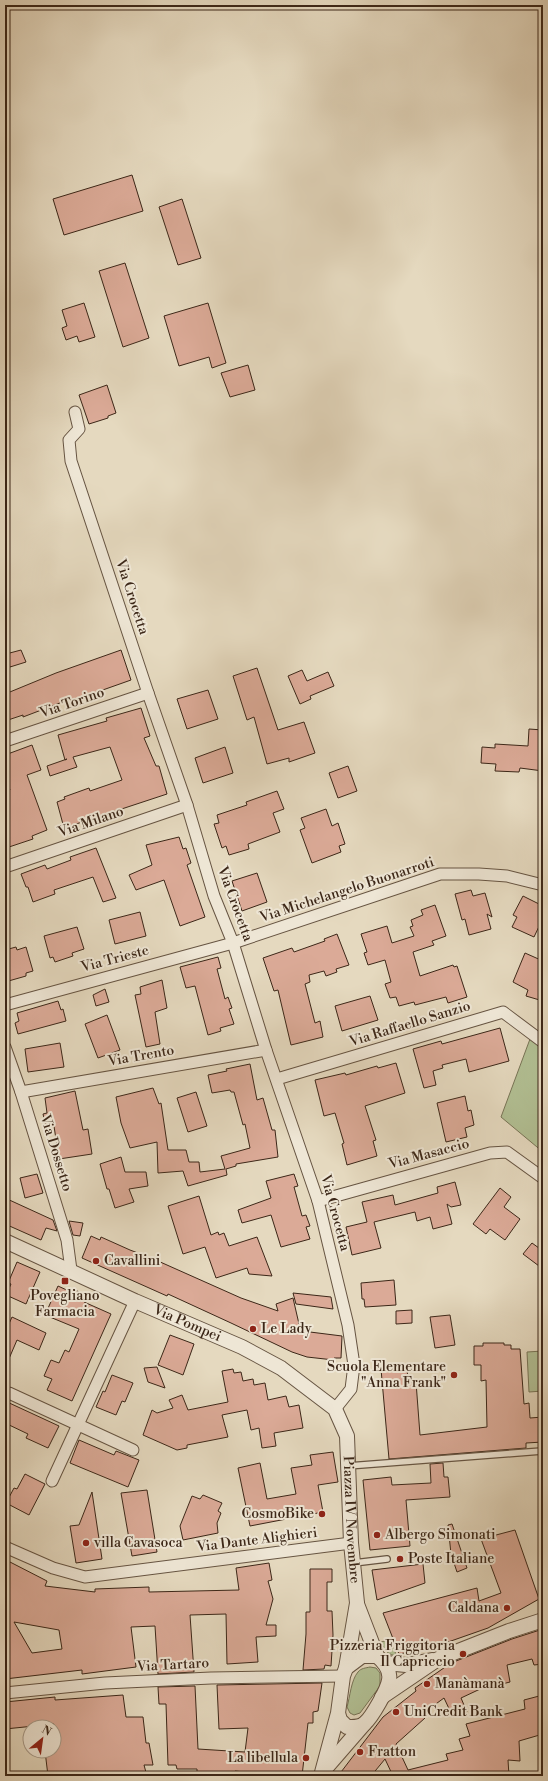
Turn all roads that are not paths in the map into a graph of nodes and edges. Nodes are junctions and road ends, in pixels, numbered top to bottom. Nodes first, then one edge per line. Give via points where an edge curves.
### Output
1 (75, 412) dead end
2 (148, 693) junction
3 (5, 742) edge
4 (187, 805) junction
5 (5, 867) edge
6 (543, 885) edge
7 (233, 943) junction
8 (5, 1005) edge
9 (543, 1042) edge
10 (5, 1048) edge
11 (266, 1050) junction
12 (277, 1079) junction
13 (21, 1092) junction
14 (543, 1178) edge
15 (318, 1201) junction
16 (5, 1241) edge
17 (71, 1270) junction
18 (135, 1301) junction
19 (8, 1393) dead end
20 (335, 1409) junction
21 (77, 1424) junction
22 (347, 1436) joint
23 (133, 1450) dead end
24 (542, 1451) edge
25 (348, 1466) junction
26 (52, 1481) dead end
27 (351, 1543) junction
28 (5, 1547) edge
29 (387, 1559) dead end
30 (353, 1563) junction
31 (357, 1603) junction
32 (543, 1620) edge
33 (438, 1659) junction
34 (381, 1660) junction
35 (345, 1672) junction
36 (5, 1692) edge
37 (382, 1697) junction
38 (338, 1713) junction
39 (365, 1723) junction
40 (321, 1774) edge

1 - 2 street, Via Crocetta via 79,429 69,440 71,461
2 - 3 street, Via Torino
2 - 4 street, Via Crocetta
4 - 5 street, Via Milano
4 - 7 street, Via Crocetta via 214,896
6 - 7 street, Via Michelangelo Buonarroti via 507,876 440,874
7 - 8 street, Via Trieste
7 - 11 street, Via Crocetta
9 - 12 street, Via Raffaello Sanzio via 503,1012
10 - 13 street, Via Dossetto
11 - 12 street, Via Crocetta
11 - 13 street, Via Trento
12 - 15 street, Via Crocetta
13 - 17 street, Via Dossetto via 67,1240
14 - 15 street, Via Masaccio via 507,1152 490,1153
15 - 20 street, Via Crocetta via 348,1325 354,1365 351,1389
16 - 17 street, Via Pompei
17 - 18 street, Via Pompei
18 - 20 street, Via Pompei via 281,1368
18 - 21 street
19 - 21 street
20 - 22 street, Via Pompei
21 - 23 street
21 - 26 street
22 - 25 street, Piazza IV Novembre
24 - 25 lane
25 - 27 street, Piazza IV Novembre
27 - 28 street, Via Dante Alighieri via 85,1577 53,1568
27 - 30 street, Piazza IV Novembre
29 - 30 lane
30 - 31 street, Piazza IV Novembre
31 - 34 street, Piazza IV Novembre
31 - 35 street, Piazza IV Novembre
32 - 33 street
33 - 34 street via 406,1665
33 - 37 street
34 - 35 street via 362,1656
34 - 37 street, Piazza IV Novembre via 389,1679
35 - 36 street, Via Tartaro via 105,1683
35 - 38 street, Piazza IV Novembre
37 - 39 street, Piazza IV Novembre
38 - 39 street via 340,1720 347,1727 358,1727
38 - 40 street, Piazza IV Novembre
39 - 40 street, Piazza IV Novembre

